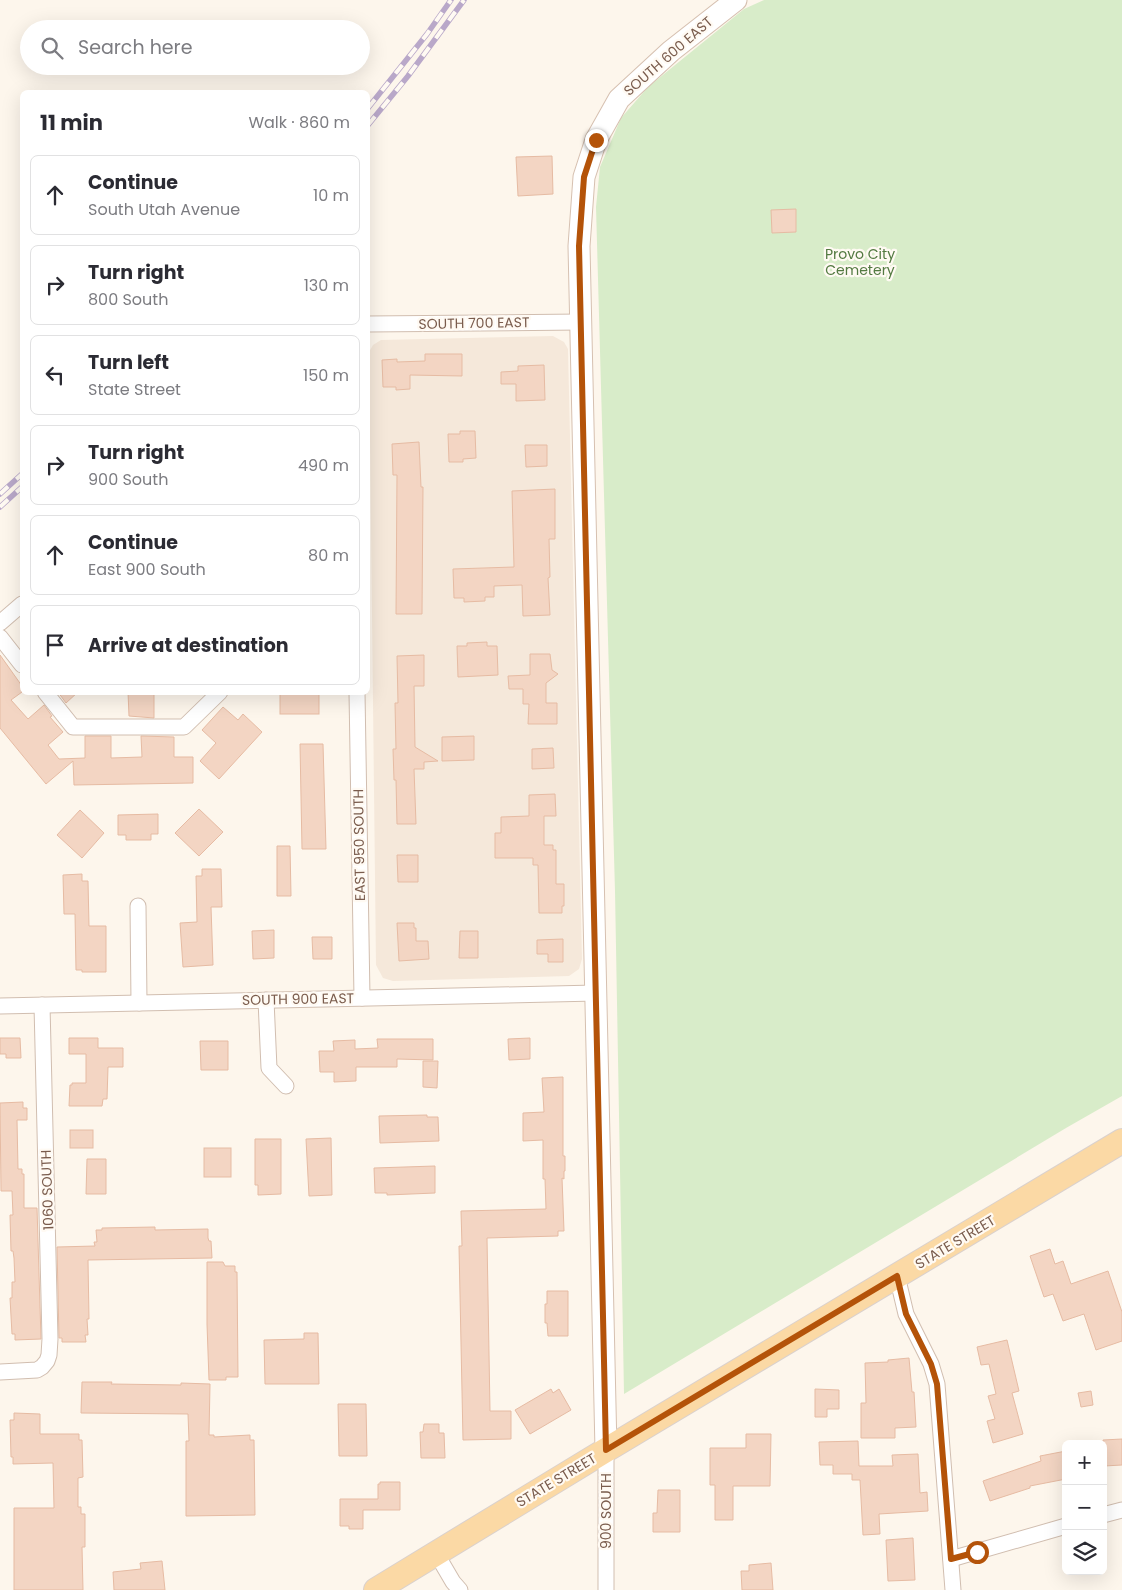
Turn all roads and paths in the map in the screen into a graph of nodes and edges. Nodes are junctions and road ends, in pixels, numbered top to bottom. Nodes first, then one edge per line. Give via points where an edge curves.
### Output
1 (736, 0) edge
2 (581, 322) junction
3 (370, 324) edge
4 (20, 606) edge
5 (0, 623) edge
6 (0, 637) edge
7 (20, 662) edge
8 (47, 695) edge
9 (217, 695) edge
10 (357, 695) edge
11 (138, 906) dead end
12 (596, 993) junction
13 (362, 998) junction
14 (266, 1000) junction
15 (139, 1003) junction
16 (42, 1005) junction
17 (0, 1006) edge
18 (286, 1086) dead end
19 (1122, 1141) edge
20 (897, 1276) junction
21 (0, 1372) edge
22 (606, 1450) junction
23 (1122, 1510) edge
24 (1107, 1514) edge
25 (1062, 1527) edge
26 (436, 1554) junction
27 (951, 1559) junction
28 (376, 1590) edge
29 (460, 1590) edge
30 (606, 1590) edge
31 (953, 1590) edge

1 - 2 street, SOUTH 600 EAST via 671,51 619,99 596,140 584,177 579,246
2 - 3 street, SOUTH 700 EAST
2 - 12 street, 900 SOUTH
4 - 5 street
6 - 7 street
8 - 9 street via 73,727 184,727
10 - 13 street, EAST 950 SOUTH
11 - 15 street
12 - 13 street, SOUTH 900 EAST
12 - 22 street, 900 SOUTH
13 - 14 street, SOUTH 900 EAST
14 - 15 street, SOUTH 900 EAST
14 - 18 street via 268,1068
15 - 16 street, SOUTH 900 EAST
16 - 17 street, SOUTH 900 EAST
16 - 21 street, 1060 SOUTH via 49,1355 37,1370
19 - 20 main road, STATE STREET
20 - 22 main road, STATE STREET
20 - 27 street via 906,1314 931,1364 937,1384
22 - 26 main road, STATE STREET
22 - 30 street, 900 SOUTH
23 - 24 street
25 - 27 street
26 - 28 main road, STATE STREET
26 - 29 street
27 - 31 street

